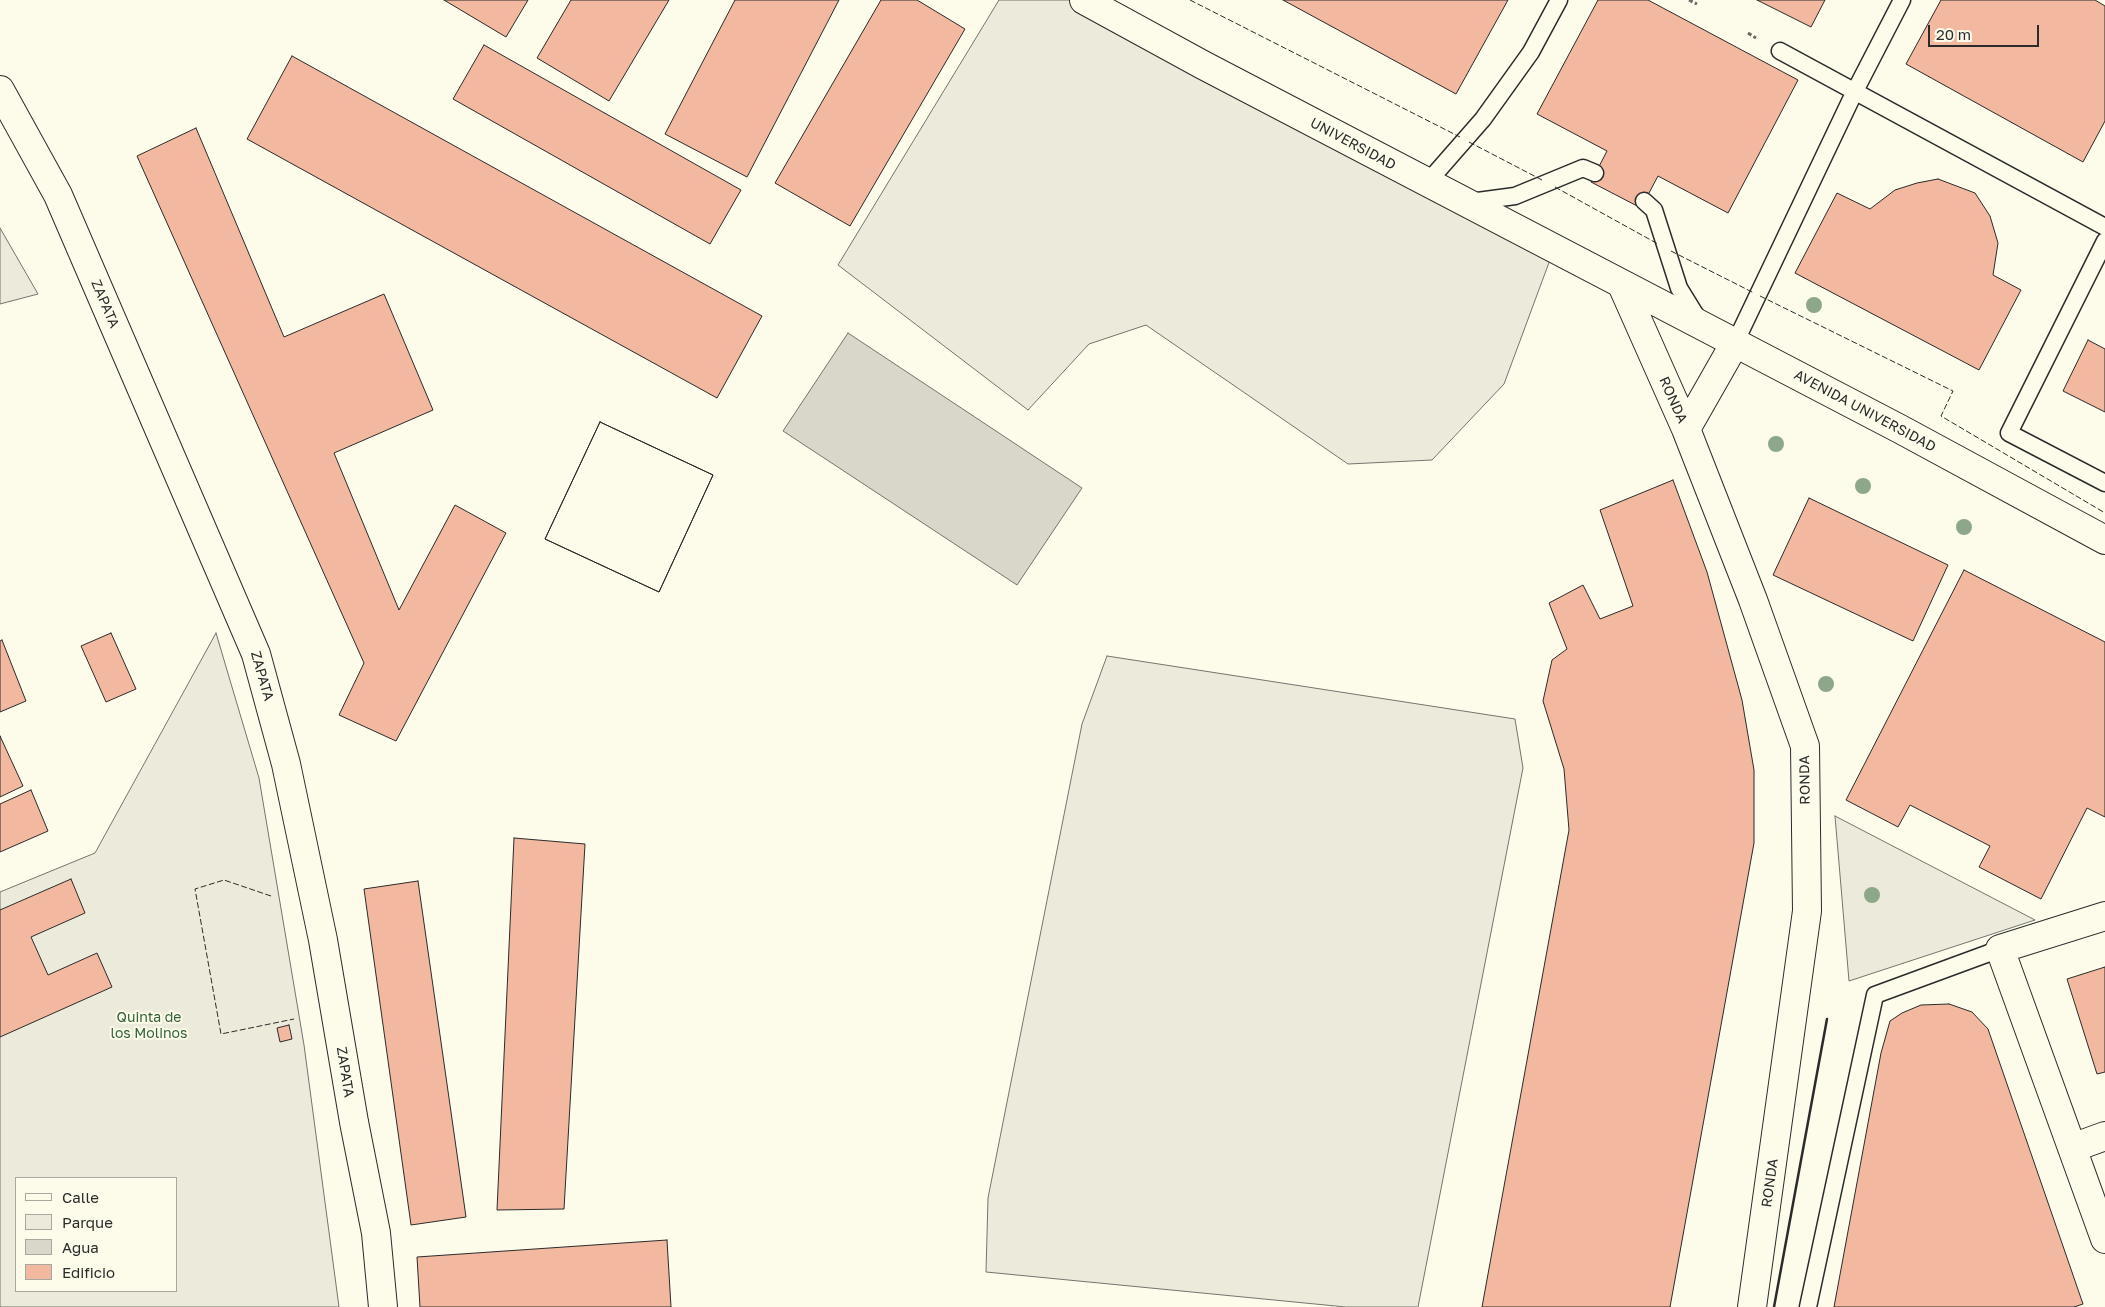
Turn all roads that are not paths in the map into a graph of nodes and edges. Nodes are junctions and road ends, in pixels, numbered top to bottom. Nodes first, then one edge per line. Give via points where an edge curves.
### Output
1 (1084, 0) edge
2 (1559, 0) edge
3 (1902, 0) edge
4 (1780, 51) dead end
5 (0, 90) edge
6 (1855, 91) junction
7 (1596, 173) dead end
8 (1427, 183) junction
9 (1644, 201) dead end
10 (1466, 203) junction
11 (2105, 226) edge
12 (2105, 241) edge
13 (1622, 285) junction
14 (1702, 326) junction
15 (1735, 343) junction
16 (1786, 369) junction
17 (1708, 389) junction
18 (1686, 429) junction
19 (2105, 482) edge
20 (2105, 540) edge
21 (2105, 916) edge
22 (2000, 949) junction
23 (2105, 1136) edge
24 (2072, 1148) junction
25 (2105, 1239) edge
26 (383, 1307) edge
27 (1752, 1307) edge
28 (1808, 1307) edge

1 - 8 main road, UNIVERSIDAD
2 - 8 lane via 1531,52 1483,119
3 - 6 lane
4 - 6 lane
5 - 26 main road, ZAPATA via 58,195 256,654 286,764 324,940 376,1233
6 - 11 lane
6 - 15 lane
7 - 10 lane via 1583,168 1516,196
8 - 10 main road, UNIVERSIDAD
9 - 14 lane via 1654,210 1679,288
10 - 13 main road, UNIVERSIDAD
12 - 19 lane via 2009,433
13 - 14 main road, AVENIDA UNIVERSIDAD
13 - 18 main road, RONDA
14 - 15 main road, AVENIDA UNIVERSIDAD
15 - 16 main road, AVENIDA UNIVERSIDAD
15 - 17 main road
16 - 17 main road via 1748,365
16 - 20 main road, AVENIDA UNIVERSIDAD
17 - 18 main road
18 - 27 main road, RONDA via 1753,600 1805,746 1807,912
21 - 22 main road
22 - 24 main road
22 - 28 lane via 1875,995
23 - 24 main road
24 - 25 main road

